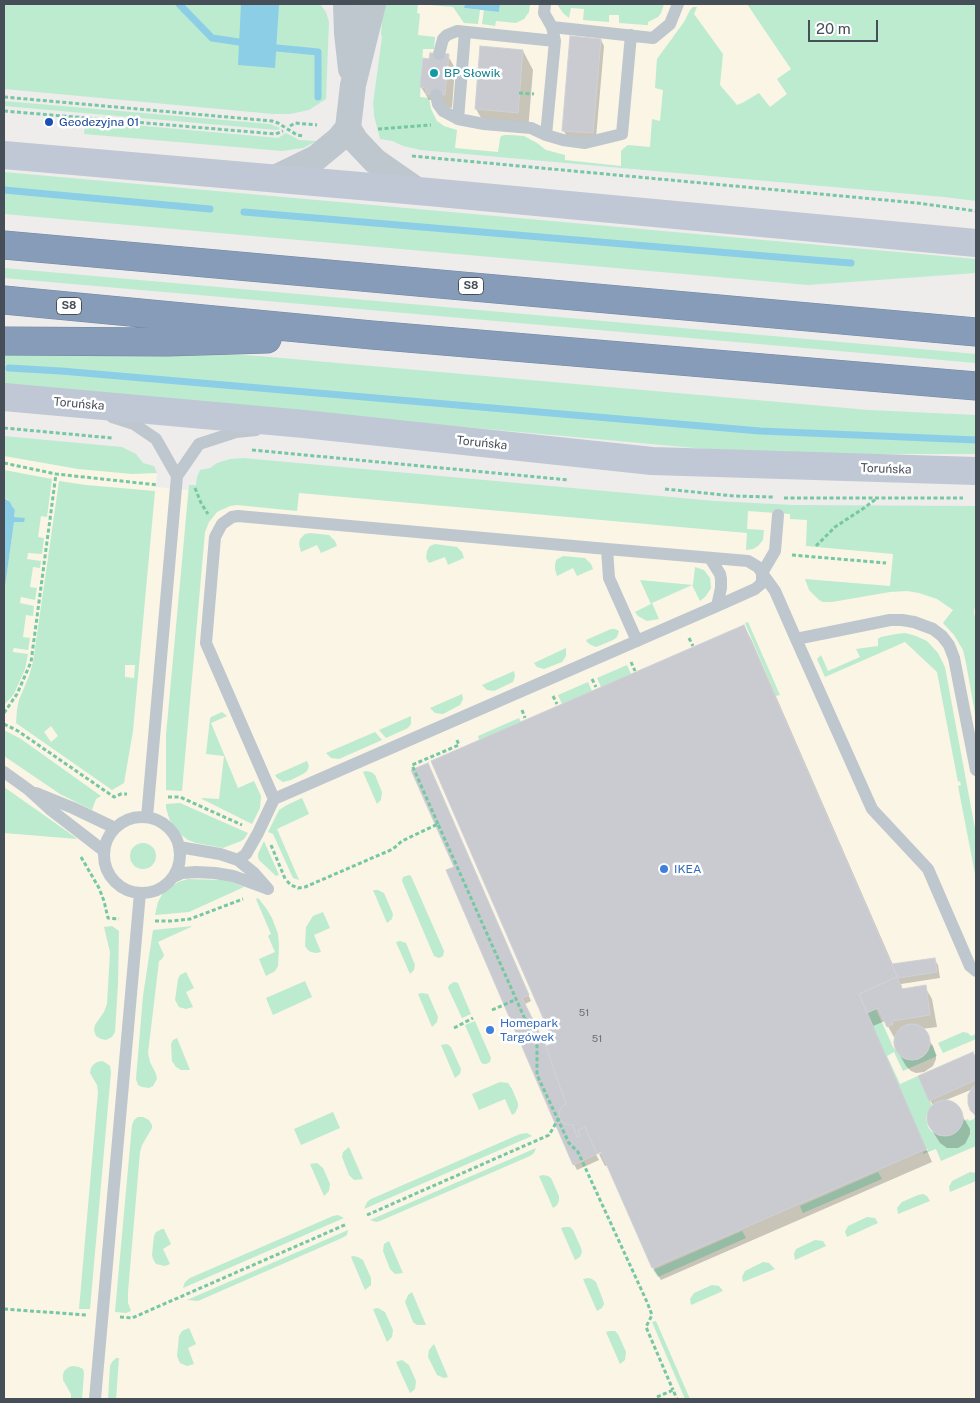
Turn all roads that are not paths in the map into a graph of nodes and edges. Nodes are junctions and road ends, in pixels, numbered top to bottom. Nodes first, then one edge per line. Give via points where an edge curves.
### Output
1 (346, 4) edge
2 (373, 4) edge
3 (545, 4) edge
4 (678, 4) edge
5 (552, 27) junction
6 (465, 32) junction
7 (631, 35) junction
8 (555, 41) junction
9 (439, 54) dead end
10 (353, 85) junction
11 (436, 95) dead end
12 (458, 119) junction
13 (349, 128) junction
14 (546, 135) junction
15 (4, 155) edge
16 (273, 178) junction
17 (418, 191) junction
18 (976, 243) edge
19 (4, 245) edge
20 (4, 300) edge
21 (976, 332) edge
22 (372, 335) junction
23 (4, 341) edge
24 (964, 385) edge
25 (4, 397) edge
26 (64, 403) junction
27 (304, 424) junction
28 (969, 471) edge
29 (177, 476) junction
30 (778, 515) dead end
31 (607, 549) junction
32 (710, 558) junction
33 (762, 573) junction
34 (718, 606) junction
35 (796, 639) junction
36 (637, 641) junction
37 (976, 770) edge
38 (4, 772) edge
39 (29, 790) junction
40 (274, 799) junction
41 (147, 818) junction
42 (115, 828) junction
43 (179, 847) junction
44 (104, 851) junction
45 (238, 860) junction
46 (173, 877) junction
47 (140, 893) junction
48 (976, 971) edge
49 (95, 1399) edge

1 - 10 street
2 - 10 street
3 - 5 lane via 544,13
4 - 7 lane via 670,24 653,38
5 - 7 lane
5 - 8 lane
6 - 8 lane
6 - 9 lane via 446,35
6 - 12 lane
7 - 14 lane via 622,134 585,143
8 - 14 lane
10 - 13 street
11 - 12 lane via 443,111
12 - 14 lane via 531,128
13 - 16 street via 316,158
13 - 17 street via 356,141 375,161
15 - 16 main road
16 - 17 main road
17 - 18 main road
19 - 21 highway, S8
20 - 22 highway, S8
22 - 23 highway via 167,342
22 - 24 highway, S8
25 - 26 main road, Toruńska
26 - 27 main road, Toruńska
26 - 29 lane via 134,424 156,439
27 - 28 main road, Toruńska via 652,461
27 - 29 lane via 236,432 199,444
29 - 41 lane
30 - 33 lane via 776,548
31 - 32 lane
31 - 36 lane via 609,578
31 - 40 lane via 238,516 227,520 215,537 206,643
32 - 33 lane via 748,561
32 - 34 lane via 721,579
33 - 34 lane via 761,584 755,589
33 - 35 lane via 775,591
34 - 36 lane
35 - 37 lane via 890,620 914,622 933,629 949,645 954,658
35 - 48 lane via 872,809 928,869 970,966
36 - 40 lane
38 - 39 lane
39 - 42 lane
39 - 44 lane
40 - 45 lane via 246,854
41 - 42 lane via 130,819
41 - 43 lane via 168,827
42 - 44 lane
43 - 45 lane
43 - 46 lane via 178,868
44 - 47 lane via 104,862 112,879 122,888
45 - 46 lane via 268,889 215,873 182,873
46 - 47 lane via 159,889
47 - 49 lane

